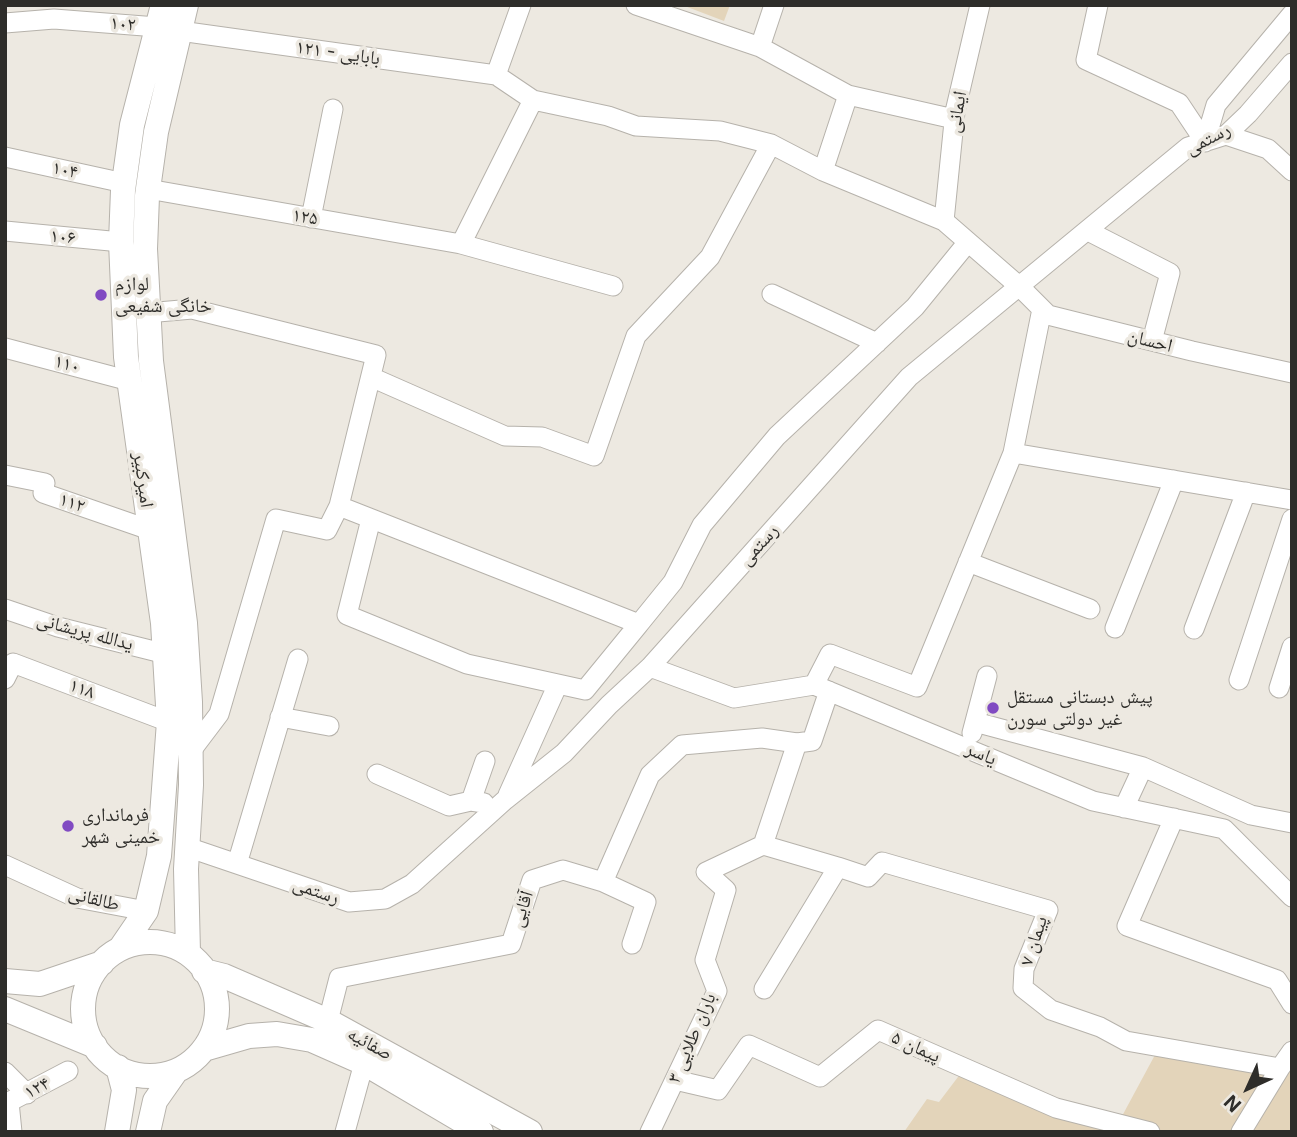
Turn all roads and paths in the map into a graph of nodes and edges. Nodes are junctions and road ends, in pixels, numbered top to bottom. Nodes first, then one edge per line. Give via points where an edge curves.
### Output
1 (186, 5) edge
2 (521, 5) edge
3 (636, 5) edge
4 (774, 5) edge
5 (980, 5) edge
6 (1098, 5) edge
7 (68, 13) edge
8 (1292, 14) edge
9 (167, 21) edge
10 (5, 23) edge
11 (760, 47) junction
12 (1292, 64) edge
13 (496, 75) junction
14 (848, 95) junction
15 (533, 100) junction
16 (333, 109) dead end
17 (954, 119) junction
18 (1226, 135) junction
19 (1205, 142) junction
20 (771, 144) junction
21 (5, 157) edge
22 (823, 171) junction
23 (1292, 171) edge
24 (124, 183) junction
25 (148, 189) junction
26 (311, 218) junction
27 (944, 221) junction
28 (1088, 231) junction
29 (5, 232) edge
30 (121, 242) junction
31 (968, 242) junction
32 (461, 244) junction
33 (613, 286) dead end
34 (1020, 287) junction
35 (772, 294) dead end
36 (1042, 309) junction
37 (147, 313) junction
38 (1152, 341) junction
39 (877, 342) junction
40 (5, 348) edge
41 (1292, 373) edge
42 (371, 377) junction
43 (130, 380) junction
44 (1013, 453) junction
45 (5, 475) edge
46 (1174, 480) junction
47 (1246, 492) junction
48 (1292, 500) edge
49 (339, 506) junction
50 (156, 515) junction
51 (371, 519) junction
52 (1292, 519) edge
53 (968, 562) junction
54 (5, 609) edge
55 (1090, 609) dead end
56 (639, 624) junction
57 (1115, 628) dead end
58 (1194, 629) dead end
59 (1292, 647) edge
60 (166, 654) junction
61 (298, 659) dead end
62 (650, 667) junction
63 (987, 676) dead end
64 (5, 679) edge
65 (1239, 680) dead end
66 (558, 684) junction
67 (821, 688) junction
68 (1279, 688) dead end
69 (280, 717) junction
70 (169, 722) junction
71 (975, 722) junction
72 (329, 726) dead end
73 (797, 743) junction
74 (968, 749) junction
75 (191, 751) junction
76 (485, 761) dead end
77 (1143, 767) junction
78 (377, 774) dead end
79 (471, 801) junction
80 (502, 803) junction
81 (1124, 808) junction
82 (1174, 818) junction
83 (1292, 824) edge
84 (762, 845) junction
85 (187, 847) junction
86 (237, 864) junction
87 (5, 865) edge
88 (838, 867) junction
89 (603, 882) junction
90 (1292, 897) edge
91 (146, 911) junction
92 (632, 944) dead end
93 (111, 956) junction
94 (196, 962) junction
95 (5, 981) edge
96 (764, 989) dead end
97 (1292, 1004) edge
98 (5, 1009) edge
99 (328, 1021) junction
100 (95, 1046) junction
101 (204, 1049) junction
102 (1292, 1051) edge
103 (364, 1063) junction
104 (118, 1067) junction
105 (1280, 1068) junction
106 (68, 1071) dead end
107 (176, 1071) junction
108 (5, 1072) edge
109 (674, 1080) junction
110 (14, 1100) edge
111 (12, 1132) edge
112 (117, 1132) edge
113 (148, 1132) edge
114 (345, 1132) edge
115 (481, 1132) edge
116 (530, 1132) edge
117 (650, 1132) edge
118 (1150, 1132) edge
119 (1241, 1132) edge

1 - 9 main road, امیرکبیر
2 - 13 street
3 - 11 street
4 - 11 street
5 - 17 street, ایمانی
6 - 19 street via 1086,60 1180,103
7 - 9 street, ۱۰۲
7 - 10 street, ۱۰۲
8 - 19 street via 1216,105
9 - 13 street, بابایی - ۱۲۱
9 - 24 main road, امیرکبیر via 132,125
9 - 25 main road, امیرکبیر
11 - 14 street
12 - 18 street, رستمی
13 - 15 street
14 - 17 street
14 - 22 street
15 - 20 street, احسان via 636,126 720,131
15 - 32 street
16 - 26 street
17 - 27 street, ایمانی
18 - 19 street, رستمی
18 - 23 street via 1268,149
19 - 28 street, رستمی via 1188,147
20 - 22 street, احسان
20 - 42 street via 710,257 636,337 594,456 542,437 505,436
21 - 24 street, ۱۰۴
22 - 27 street, احسان
24 - 30 main road, امیرکبیر
25 - 26 street, ۱۲۵
25 - 37 main road, امیرکبیر
26 - 32 street, ۱۲۵
27 - 31 street, احسان
28 - 34 street, رستمی
28 - 38 street via 1170,273
29 - 30 street, ۱۰۶
30 - 43 main road, امیرکبیر
31 - 34 street, احسان
31 - 39 street via 915,307
32 - 33 street, ۱۲۵
34 - 36 street, احسان
34 - 62 street, رستمی via 909,377
35 - 39 street
36 - 38 street, احسان via 1048,315
36 - 44 street
37 - 42 street via 192,309 376,355
37 - 50 main road, امیرکبیر
38 - 41 street, احسان
39 - 56 street via 769,446 702,525 673,582
40 - 43 street, ۱۱۰
42 - 49 street
43 - 50 main road, امیرکبیر
44 - 46 street
44 - 53 street
45 - 50 street, ۱۱۲ via 45,483 43,493
46 - 47 street
46 - 57 street
47 - 48 street
47 - 58 street
49 - 51 street
49 - 75 street via 327,530 276,519 219,714
50 - 60 main road, امیرکبیر
50 - 75 main road, امیرکبیر via 185,623
51 - 56 street
51 - 66 street via 347,615 467,664
52 - 65 street
53 - 55 street
53 - 67 street via 917,687 830,654
54 - 60 street, یدالله پریشانی
56 - 66 street via 585,690
59 - 68 street
60 - 70 main road, امیرکبیر
61 - 69 street
62 - 67 street via 734,698
62 - 80 street, رستمی via 564,753
63 - 71 street
64 - 70 street, ۱۱۸ via 13,663
66 - 80 street
67 - 73 street via 812,741
67 - 74 street, یاسر
69 - 72 street
69 - 86 street
70 - 91 main road, امیرکبیر via 159,856
71 - 74 street
71 - 77 street
73 - 84 street
73 - 89 street via 762,738 682,744 650,775
74 - 81 street, یاسر via 1093,801
75 - 85 main road, امیرکبیر
76 - 79 street
77 - 81 street
77 - 83 street via 1251,815
78 - 79 street via 449,806
79 - 80 street
80 - 86 street, رستمی via 412,884 385,899 349,902
81 - 82 street, یاسر
82 - 90 street, یاسر via 1224,829
82 - 97 street via 1127,926 1277,980
84 - 88 street
84 - 109 street, باران طلایی ۳ via 706,872 726,890 705,960 717,991
85 - 86 street, رستمی
85 - 94 main road, امیرکبیر
87 - 91 street, طالقانی via 77,898
88 - 96 street
88 - 105 street, پیمان ۷ via 868,877 883,862 1048,910 1024,969 1023,988 1051,1010 1126,1041
89 - 92 street via 646,902
89 - 99 street, آقایی via 563,870 532,880 511,944 339,978
91 - 93 main road, امیرکبیر
93 - 94 main road via 143,942 155,942 178,948
93 - 95 main road via 40,984
93 - 100 main road via 89,983 84,1006 86,1028
94 - 99 main road, صفائیه
94 - 101 main road via 211,980 217,1003 215,1027
98 - 100 main road
99 - 116 main road, صفائیه
100 - 104 main road
101 - 103 main road, صفائیه via 249,1036 278,1034 312,1040
101 - 107 main road
102 - 105 street
103 - 114 street
103 - 115 main road, صفائیه
104 - 107 main road via 153,1076
104 - 112 main road via 124,1090
105 - 119 street
106 - 110 street, ۱۲۴
107 - 113 main road via 155,1101
108 - 110 street
109 - 117 street, باران طلایی ۳
109 - 118 street, پیمان ۵ via 718,1090 749,1045 820,1077 878,1030 1056,1108
110 - 111 street

